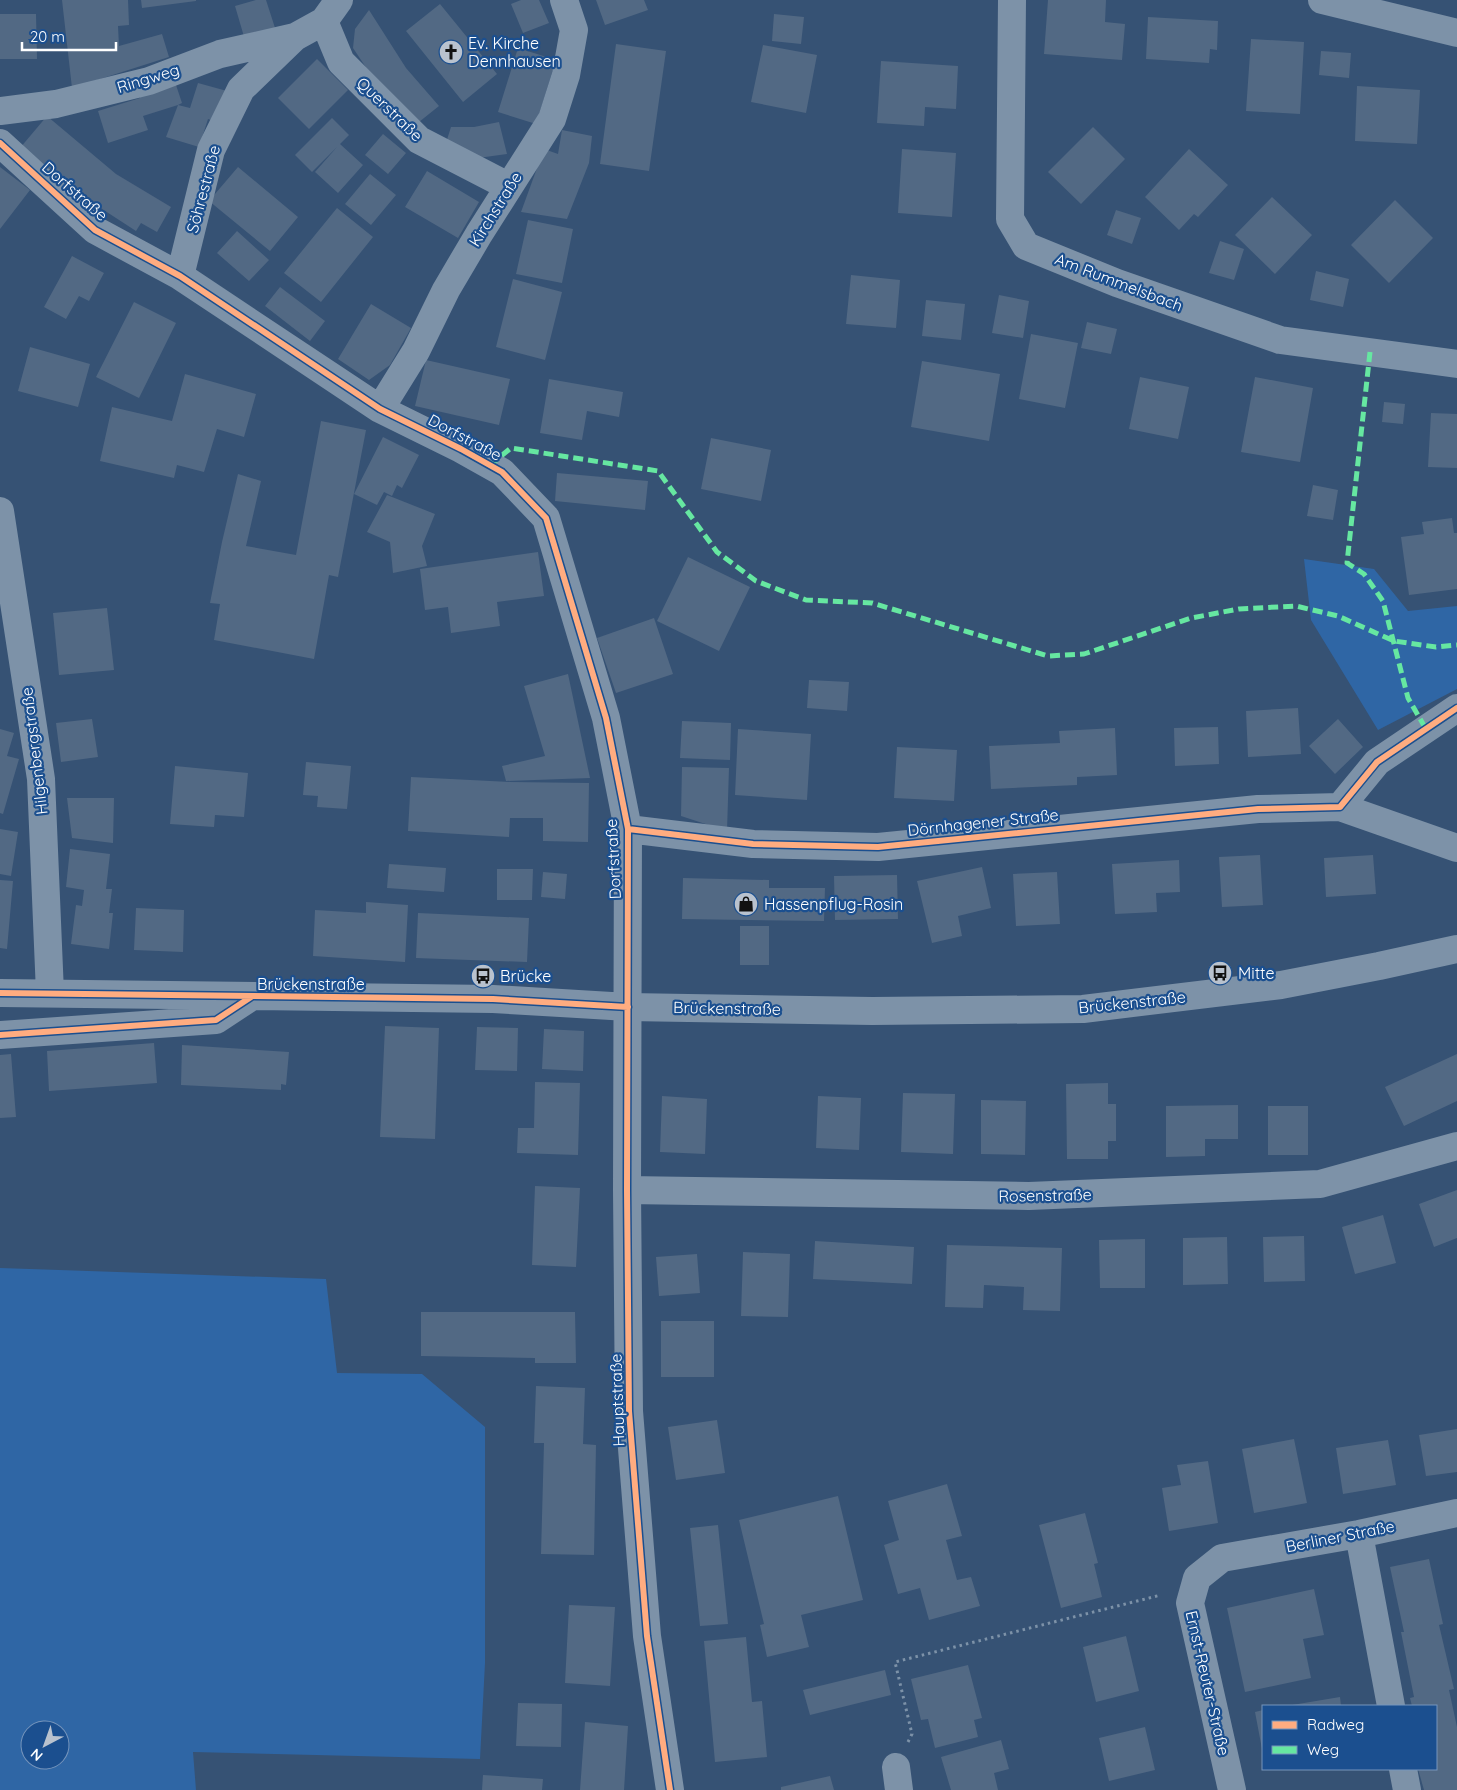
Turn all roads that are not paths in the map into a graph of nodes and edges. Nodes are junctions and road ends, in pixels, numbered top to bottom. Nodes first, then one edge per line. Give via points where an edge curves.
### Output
1 (564, 0) edge
2 (1012, 0) edge
3 (1322, 0) edge
4 (331, 11) edge
5 (1457, 33) edge
6 (295, 37) junction
7 (0, 112) edge
8 (0, 143) edge
9 (508, 186) junction
10 (180, 276) junction
11 (1457, 364) edge
12 (380, 409) junction
13 (0, 511) edge
14 (1457, 708) edge
15 (1340, 807) junction
16 (628, 829) junction
17 (1457, 848) edge
18 (1457, 948) edge
19 (0, 992) edge
20 (50, 994) junction
21 (251, 997) junction
22 (628, 1007) junction
23 (0, 1035) edge
24 (1457, 1146) edge
25 (627, 1190) junction
26 (1457, 1513) edge
27 (1359, 1534) junction
28 (1222, 1558) joint
29 (1391, 1705) edge
30 (1403, 1770) edge
31 (670, 1790) edge
32 (1232, 1790) edge
33 (1407, 1790) edge

1 - 9 street, Kirchstraße via 574,30 566,75 552,119
2 - 11 street, Am Rummelsbach via 1010,219 1026,246 1117,283 1280,340
3 - 5 street
4 - 6 street, Söhrestraße
4 - 9 street, Querstraße via 341,62 419,140
6 - 7 street, Ringweg via 220,54 149,81 56,104
6 - 10 street, Söhrestraße via 241,89 211,150
8 - 10 street, Dorfstraße via 95,230
9 - 12 street, Kirchstraße
10 - 12 street, Dorfstraße
12 - 16 street, Dorfstraße via 502,472 546,518 606,718
13 - 20 street, Hilgenbergstraße via 41,779
14 - 15 street via 1376,762
15 - 16 street, Dörnhagener Straße via 1258,809 878,847 753,844
15 - 17 street, Dörnhagener Straße
16 - 22 street, Dorfstraße
18 - 22 street, Brückenstraße via 1281,985 1083,1009 872,1011
19 - 20 street
20 - 21 street
21 - 22 street, Brückenstraße via 493,998
21 - 23 street, Brückenstraße via 216,1020
22 - 25 street, Hauptstraße
24 - 25 street, Rosenstraße via 1320,1184 1029,1196
25 - 31 street, Hauptstraße via 629,1411 647,1636
26 - 27 street, Berliner Straße
27 - 28 street, Berliner Straße
27 - 29 street
28 - 32 street, Ernst-Reuter-Straße via 1197,1578 1190,1603
30 - 33 street

